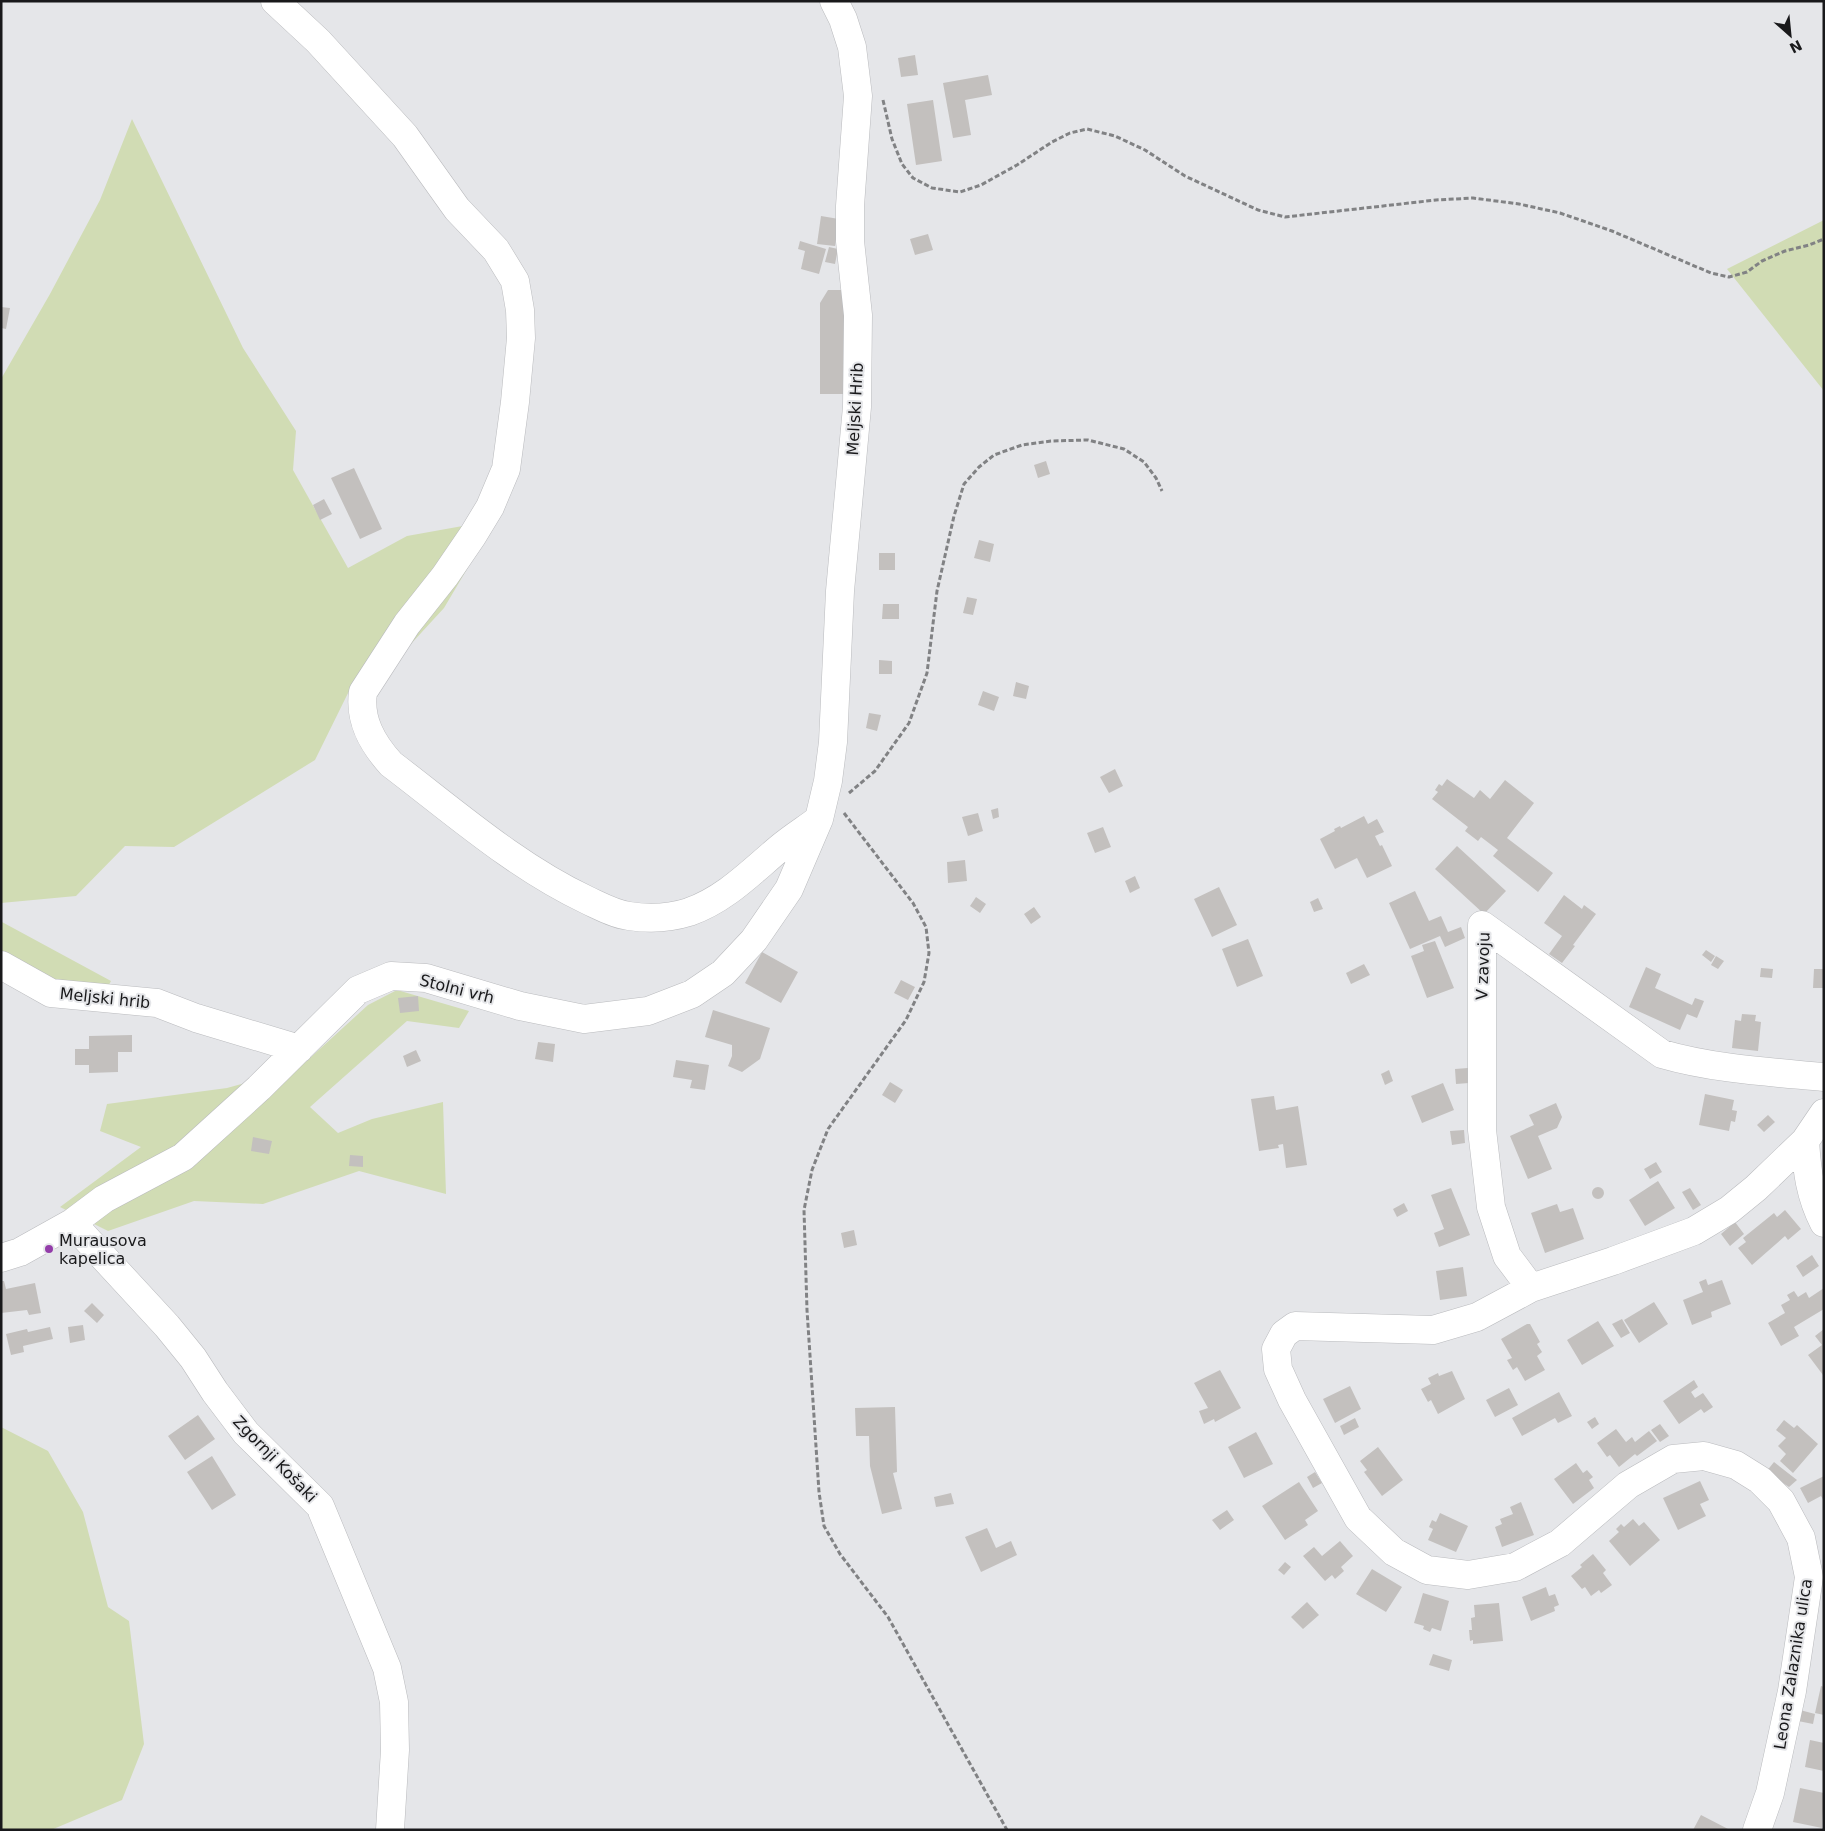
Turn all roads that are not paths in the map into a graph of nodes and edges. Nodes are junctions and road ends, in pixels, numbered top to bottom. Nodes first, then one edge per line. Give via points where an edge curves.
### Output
1 (275, 1) edge
2 (834, 1) edge
3 (832, 816) junction
4 (1, 965) edge
5 (299, 1049) junction
6 (1824, 1077) edge
7 (1824, 1113) edge
8 (1805, 1142) junction
9 (72, 1223) junction
10 (1824, 1223) edge
11 (1, 1258) edge
12 (1531, 1288) junction
13 (390, 1830) edge
14 (1757, 1830) edge

1 - 3 street via 318,41 406,136 457,209 496,250 515,281 520,310 516,402 506,469 474,535 407,624 363,692 367,729 378,750 390,764 541,875 599,906 628,916 661,918 689,912 746,879 782,847
2 - 3 street, Meljski Hrib via 852,47 858,96 850,206 850,241 858,315 857,407 840,591 833,742 828,781
3 - 5 street, Stolni vrh via 754,940 723,973 692,994 648,1011 584,1019 520,1006 426,978 391,976 358,990
4 - 5 street, Meljski hrib via 51,993 157,1003
5 - 9 street, Stolni vrh via 183,1156 104,1199
6 - 12 street, V zavoju via 1712,1066 1662,1054 1482,925 1482,1130 1490,1208 1507,1256
7 - 8 street
8 - 10 street via 1807,1174
8 - 12 street via 1729,1210 1694,1231
9 - 11 street, Stolni vrh via 20,1252
9 - 13 street, Zgornji Košaki via 172,1332 246,1433 320,1506 387,1668 394,1702
12 - 14 street, Leona Zalaznika ulica via 1478,1317 1433,1330 1295,1326 1284,1334 1276,1349 1278,1369 1358,1518 1394,1552 1426,1570 1468,1575 1515,1567 1560,1543 1628,1486 1673,1459 1704,1456 1736,1465 1760,1480 1781,1501 1802,1538 1809,1577 1792,1691 1770,1793

